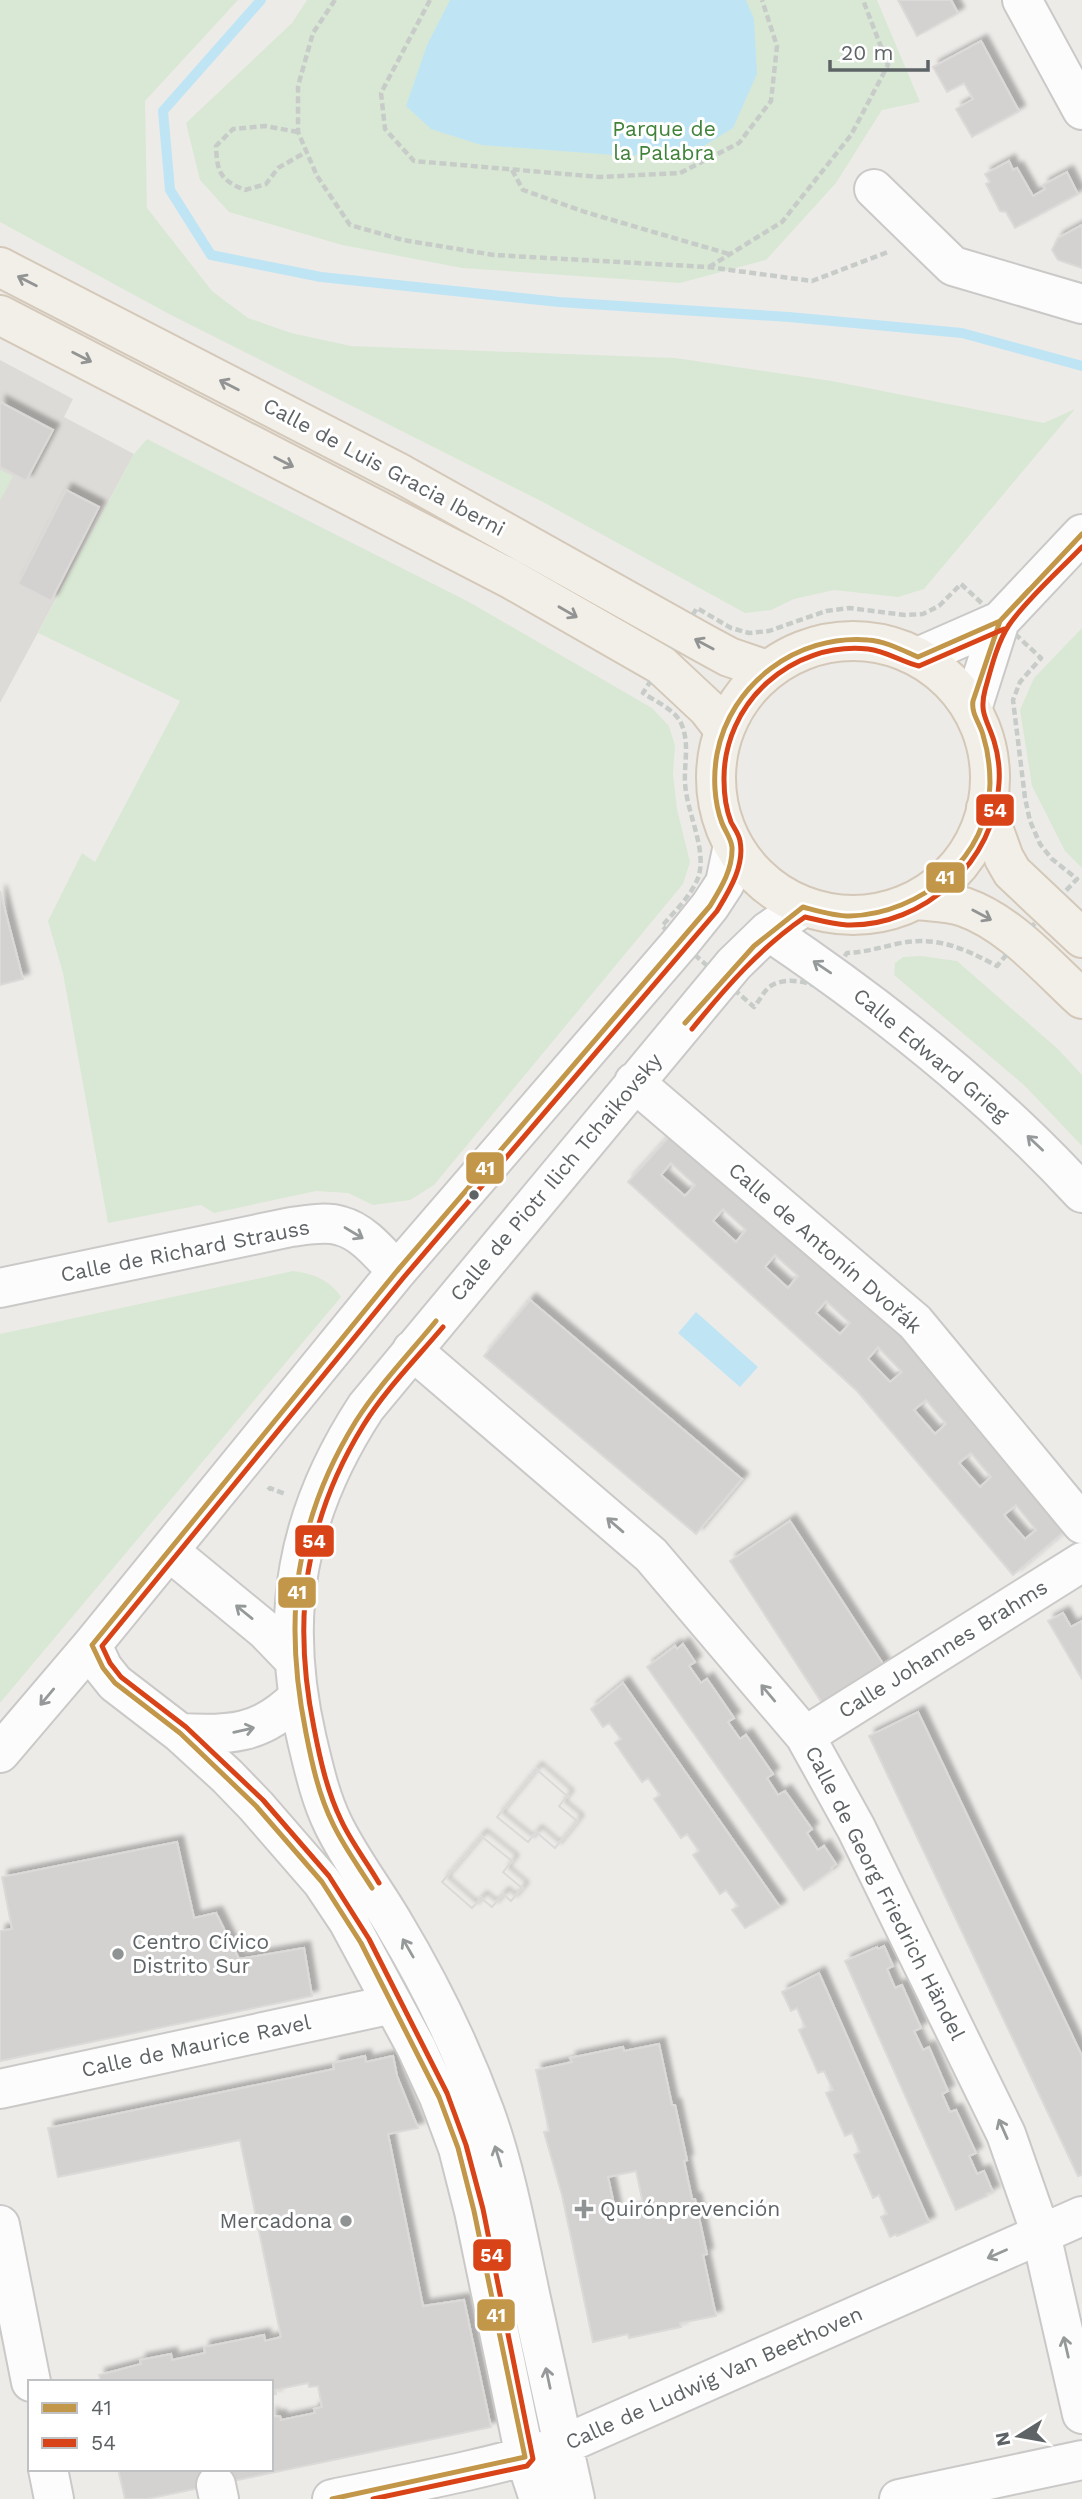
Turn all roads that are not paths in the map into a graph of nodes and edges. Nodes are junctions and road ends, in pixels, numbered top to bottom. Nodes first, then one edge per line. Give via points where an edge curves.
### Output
1 (1022, 0) edge
2 (1082, 110) edge
3 (874, 189) dead end
4 (0, 267) edge
5 (1082, 304) edge
6 (0, 315) edge
7 (1082, 534) edge
8 (1000, 621) junction
9 (918, 657) junction
10 (767, 670) junction
11 (972, 709) junction
12 (723, 730) junction
13 (986, 808) junction
14 (733, 845) junction
15 (916, 900) junction
16 (803, 906) junction
17 (768, 931) junction
18 (1082, 938) edge
19 (1082, 999) edge
20 (634, 1082) junction
21 (1082, 1193) edge
22 (397, 1271) junction
23 (0, 1288) edge
24 (412, 1350) junction
25 (1082, 1524) edge
26 (169, 1551) junction
27 (1082, 1562) edge
28 (92, 1645) junction
29 (293, 1659) junction
30 (297, 1698) junction
31 (180, 1732) junction
32 (804, 1736) junction
33 (0, 1753) edge
34 (393, 2004) junction
35 (0, 2089) edge
36 (1082, 2216) edge
37 (0, 2225) edge
38 (1041, 2234) junction
39 (31, 2380) edge
40 (1082, 2414) edge
41 (563, 2445) junction
42 (525, 2457) junction
43 (1082, 2460) edge
44 (48, 2471) edge
45 (54, 2499) edge
46 (332, 2499) edge
47 (539, 2499) edge
48 (575, 2499) edge
49 (899, 2499) edge

1 - 2 street
3 - 5 street via 953,265
10 -> 4 main road, Calle de Luis Gracia Iberni via 682,632 401,474
6 -> 12 main road, Calle de Luis Gracia Iberni via 509,578 661,665 707,708
7 - 8 street
8 - 9 street
8 - 11 street
9 - 10 main road via 868,640 841,640 801,650
9 - 11 main road via 940,671
10 - 12 main road via 741,697
11 - 13 main road via 987,747 990,788
12 - 14 main road via 716,788 723,824
13 - 15 main road via 979,831 954,871
13 - 18 main road via 1012,872
14 - 16 main road via 763,882
14 - 22 street via 725,883 710,906
15 - 16 main road via 895,909 849,916
15 -> 19 main road via 976,912 1018,941
16 - 17 street, Calle de Piotr Ilich Tchaikovsky
17 - 20 street, Calle de Piotr Ilich Tchaikovsky
21 -> 17 street, Calle Edward Grieg via 1037,1144 938,1058 832,974
20 - 24 street, Calle de Piotr Ilich Tchaikovsky
20 - 25 street, Calle de Antonín Dvořák via 915,1322
23 -> 22 street, Calle de Richard Strauss via 319,1224 341,1225 359,1234
22 - 26 street
24 - 29 street, Calle de Piotr Ilich Tchaikovsky via 366,1407 328,1472 301,1557 294,1597
32 -> 24 street, Calle de Georg Friedrich Händel via 651,1556
26 - 28 street
29 -> 26 street
27 - 32 street, Calle Johannes Brahms
28 - 31 street via 115,1683
28 -> 33 street
29 - 30 street, Calle de Piotr Ilich Tchaikovsky
31 -> 30 street via 246,1731 275,1718
41 -> 30 street, Calle de Piotr Ilich Tchaikovsky via 507,2186 486,2116 436,1999 333,1823 317,1783
31 - 34 street via 256,1806 322,1882
38 -> 32 street, Calle de Georg Friedrich Händel via 1006,2134 856,1828
34 - 35 street, Calle de Maurice Ravel
34 - 42 street via 439,2096 458,2148
36 - 38 street, Calle de Ludwig Van Beethoven
37 - 39 street
40 -> 38 street, Calle de Georg Friedrich Händel
38 -> 41 street, Calle de Ludwig Van Beethoven
41 - 42 street, Calle de Ludwig Van Beethoven
41 - 48 street, Calle de Piotr Ilich Tchaikovsky
42 - 46 street, Calle de Ludwig Van Beethoven
42 - 47 street
43 - 49 street
44 - 45 street

